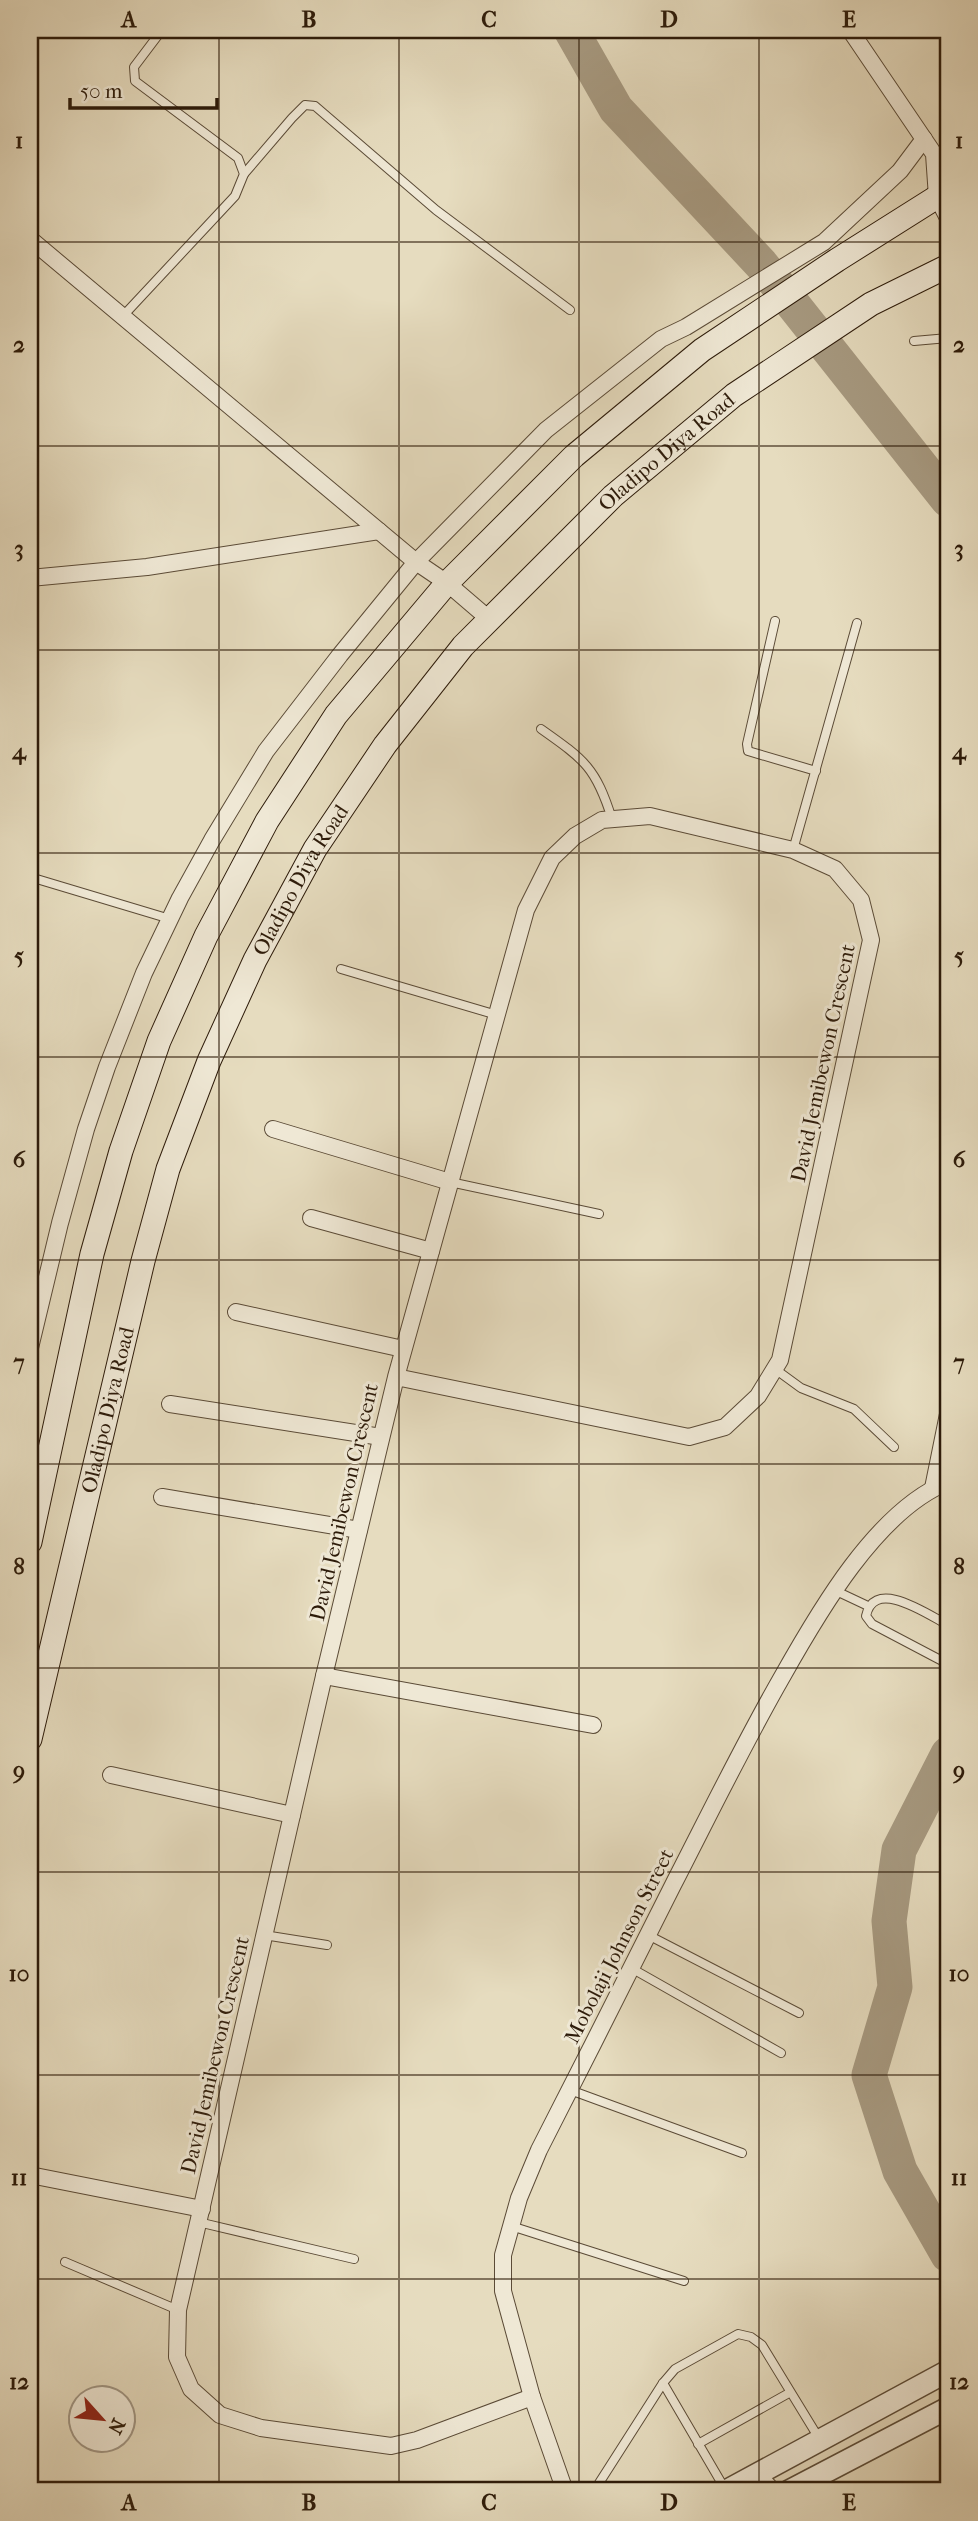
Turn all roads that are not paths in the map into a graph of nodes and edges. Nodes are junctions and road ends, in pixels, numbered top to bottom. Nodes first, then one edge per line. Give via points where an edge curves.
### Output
1 (162, 30) edge
2 (850, 30) edge
3 (924, 139) junction
4 (941, 157) edge
5 (244, 174) junction
6 (943, 194) edge
7 (948, 218) edge
8 (30, 239) edge
9 (830, 251) junction
10 (948, 266) edge
11 (570, 310) dead end
12 (123, 316) junction
13 (948, 338) edge
14 (914, 341) dead end
15 (379, 531) junction
16 (416, 562) junction
17 (30, 578) edge
18 (447, 583) junction
19 (489, 619) junction
20 (775, 621) dead end
21 (857, 623) dead end
22 (541, 729) dead end
23 (816, 771) junction
24 (612, 819) junction
25 (793, 850) junction
26 (30, 877) edge
27 (170, 919) junction
28 (341, 969) dead end
29 (497, 1015) junction
30 (273, 1129) dead end
31 (450, 1182) junction
32 (599, 1214) dead end
33 (311, 1218) dead end
34 (431, 1251) junction
35 (236, 1312) dead end
36 (30, 1348) edge
37 (403, 1349) junction
38 (775, 1369) junction
39 (396, 1377) junction
40 (170, 1404) dead end
41 (948, 1414) edge
42 (381, 1437) junction
43 (894, 1447) dead end
44 (941, 1485) edge
45 (162, 1497) dead end
46 (359, 1530) junction
47 (30, 1538) edge
48 (834, 1590) junction
49 (868, 1606) junction
50 (948, 1625) edge
51 (948, 1664) edge
52 (324, 1676) junction
53 (593, 1725) dead end
54 (30, 1740) edge
55 (111, 1775) dead end
56 (292, 1815) junction
57 (264, 1935) junction
58 (648, 1936) junction
59 (327, 1945) dead end
60 (631, 1968) junction
61 (799, 2013) dead end
62 (780, 2053) dead end
63 (570, 2090) junction
64 (742, 2153) dead end
65 (30, 2175) edge
66 (200, 2215) junction
67 (511, 2226) junction
68 (354, 2259) dead end
69 (65, 2262) dead end
70 (684, 2281) dead end
71 (178, 2310) junction
72 (940, 2375) edge
73 (663, 2383) junction
74 (789, 2393) junction
75 (532, 2397) junction
76 (948, 2408) edge
77 (820, 2440) junction
78 (698, 2444) junction
79 (757, 2474) junction
80 (565, 2491) edge
81 (594, 2491) edge
82 (726, 2491) edge
83 (773, 2491) edge
84 (789, 2491) edge

1 - 5 lane via 134,67 135,81 238,158
2 - 3 street
3 - 4 street
3 - 9 street
4 - 6 street
5 - 11 lane via 305,105 315,106 436,209
5 - 12 lane via 235,196
6 - 7 street
6 - 9 main road
8 - 12 street
9 - 16 street via 662,340 546,430
9 - 18 main road via 575,456
10 - 19 main road, Oladipo Diya Road via 871,304 734,395 613,496
12 - 15 street
13 - 14 lane
15 - 16 street
15 - 17 street via 147,568
16 - 18 street
16 - 27 street via 266,751
18 - 19 street
18 - 47 main road via 336,715 267,821 206,936 159,1041 92,1254
19 - 54 main road, Oladipo Diya Road via 384,745 315,849 255,960 209,1061 168,1169 143,1261
20 - 23 lane via 748,751
21 - 23 lane
22 - 24 lane via 590,768 601,784
23 - 25 lane
24 - 25 street, David Jemibewon Crescent via 650,816
24 - 29 street, David Jemibewon Crescent via 575,836 552,858 526,910
25 - 38 street, David Jemibewon Crescent via 835,869 861,900 872,940
26 - 27 lane
27 - 36 street via 139,985 86,1129
28 - 29 lane
29 - 31 street, David Jemibewon Crescent
30 - 31 street
31 - 32 lane
31 - 34 street, David Jemibewon Crescent
33 - 34 street
34 - 37 street, David Jemibewon Crescent
35 - 37 street
37 - 39 street, David Jemibewon Crescent
38 - 39 street, David Jemibewon Crescent via 758,1396 725,1427 689,1437
38 - 43 lane via 801,1388 854,1409
39 - 42 street, David Jemibewon Crescent
40 - 42 street
41 - 44 street
42 - 46 street, David Jemibewon Crescent
44 - 48 street, Mobolaji Johnson Street via 904,1511 869,1545
45 - 46 street
46 - 52 street, David Jemibewon Crescent
48 - 49 lane
48 - 58 street, Mobolaji Johnson Street via 749,1734
49 - 50 lane via 878,1598 891,1597
49 - 51 lane via 866,1616 872,1624
52 - 53 street
52 - 56 street, David Jemibewon Crescent
55 - 56 street
56 - 57 street, David Jemibewon Crescent
57 - 59 lane
57 - 66 street, David Jemibewon Crescent
58 - 60 street, Mobolaji Johnson Street
58 - 61 lane
60 - 62 lane
60 - 63 street, Mobolaji Johnson Street
63 - 64 lane
63 - 67 street, Mobolaji Johnson Street via 539,2150
65 - 66 street
66 - 68 lane
66 - 71 street, David Jemibewon Crescent
67 - 70 lane
67 - 75 street, Mobolaji Johnson Street via 503,2255 503,2291
69 - 71 lane
71 - 75 street, David Jemibewon Crescent via 177,2357 191,2389 220,2415 261,2428 391,2446
72 - 77 street
73 - 74 lane via 675,2369 738,2334 762,2345
73 - 78 lane
73 - 81 lane
74 - 77 lane
74 - 78 lane
75 - 80 street, Mobolaji Johnson Street
76 - 84 street
77 - 79 street
78 - 82 lane
79 - 82 street
79 - 83 street

